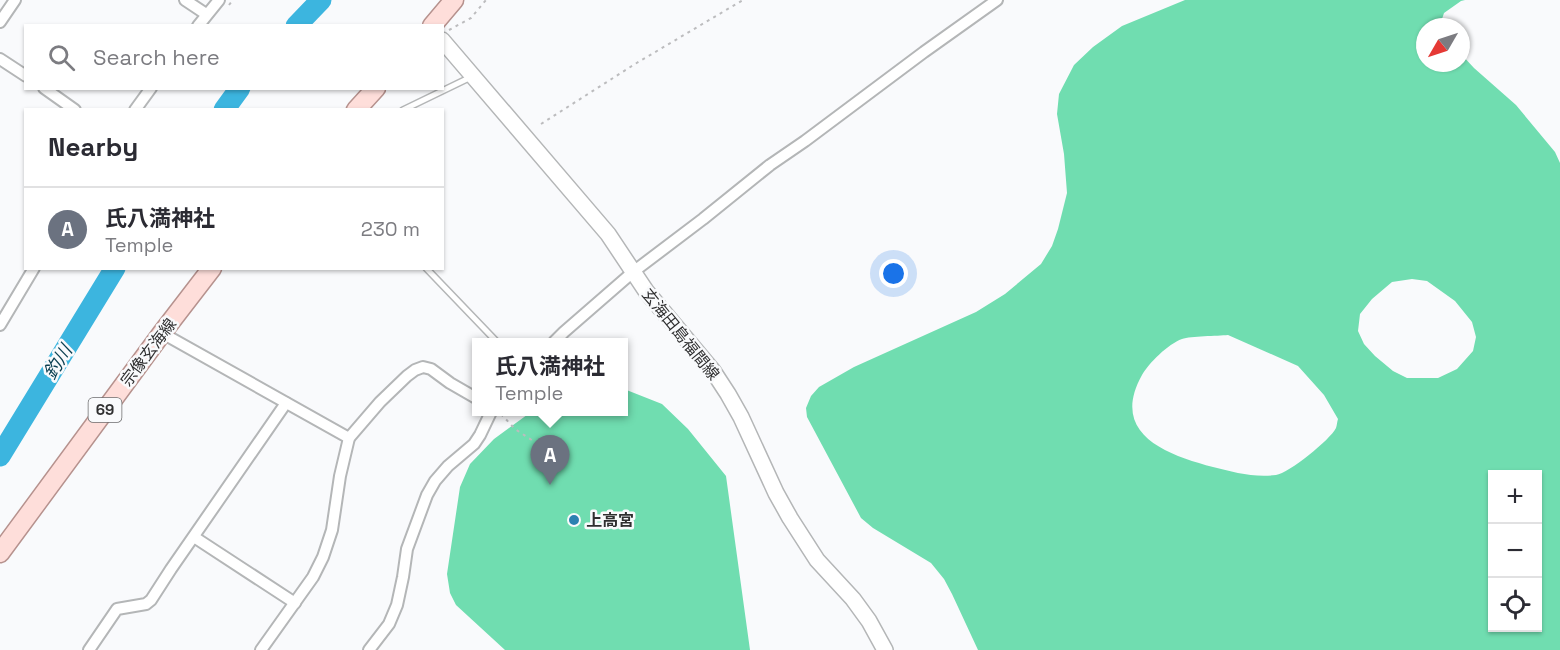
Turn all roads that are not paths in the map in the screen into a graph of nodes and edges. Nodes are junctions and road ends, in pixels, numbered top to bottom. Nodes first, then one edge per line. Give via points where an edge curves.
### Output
1 (15, 0) edge
2 (185, 0) edge
3 (219, 0) edge
4 (454, 0) edge
5 (997, 0) edge
6 (206, 14) junction
7 (0, 22) edge
8 (199, 24) edge
9 (434, 24) edge
10 (444, 42) edge
11 (0, 59) edge
12 (24, 75) edge
13 (472, 76) junction
14 (47, 90) edge
15 (150, 90) edge
16 (374, 90) edge
17 (444, 90) edge
18 (444, 90) edge
19 (72, 108) edge
20 (137, 108) edge
21 (358, 108) edge
22 (407, 108) edge
23 (33, 270) edge
24 (210, 270) edge
25 (428, 270) edge
26 (633, 272) junction
27 (0, 325) edge
28 (162, 333) junction
29 (492, 338) edge
30 (558, 338) edge
31 (472, 395) edge
32 (286, 403) junction
33 (489, 416) edge
34 (349, 438) junction
35 (194, 537) junction
36 (0, 553) edge
37 (295, 603) junction
38 (88, 650) edge
39 (261, 650) edge
40 (369, 650) edge
41 (885, 650) edge

1 - 7 street
2 - 6 street
3 - 6 street
4 - 9 main road
5 - 26 street via 770,165
6 - 8 street
10 - 13 main road, 玄海田島福間線
11 - 12 street
13 - 17 lane
13 - 26 main road, 玄海田島福間線 via 608,234
14 - 19 street
15 - 20 street
16 - 21 main road
18 - 22 lane
23 - 27 street
24 - 28 main road, 宗像玄海線 / 69
25 - 29 lane
26 - 30 street
26 - 41 main road, 玄海田島福間線 via 713,371 741,417 790,518 817,560 853,598
28 - 32 street
28 - 36 main road, 宗像玄海線 / 69
31 - 34 street via 423,367 407,376
32 - 34 street
32 - 35 street
33 - 40 street via 474,444 448,466 427,495 407,549 397,605 389,624
34 - 37 street via 332,530 313,577
35 - 37 street
35 - 38 street via 151,600 117,609
37 - 39 street

